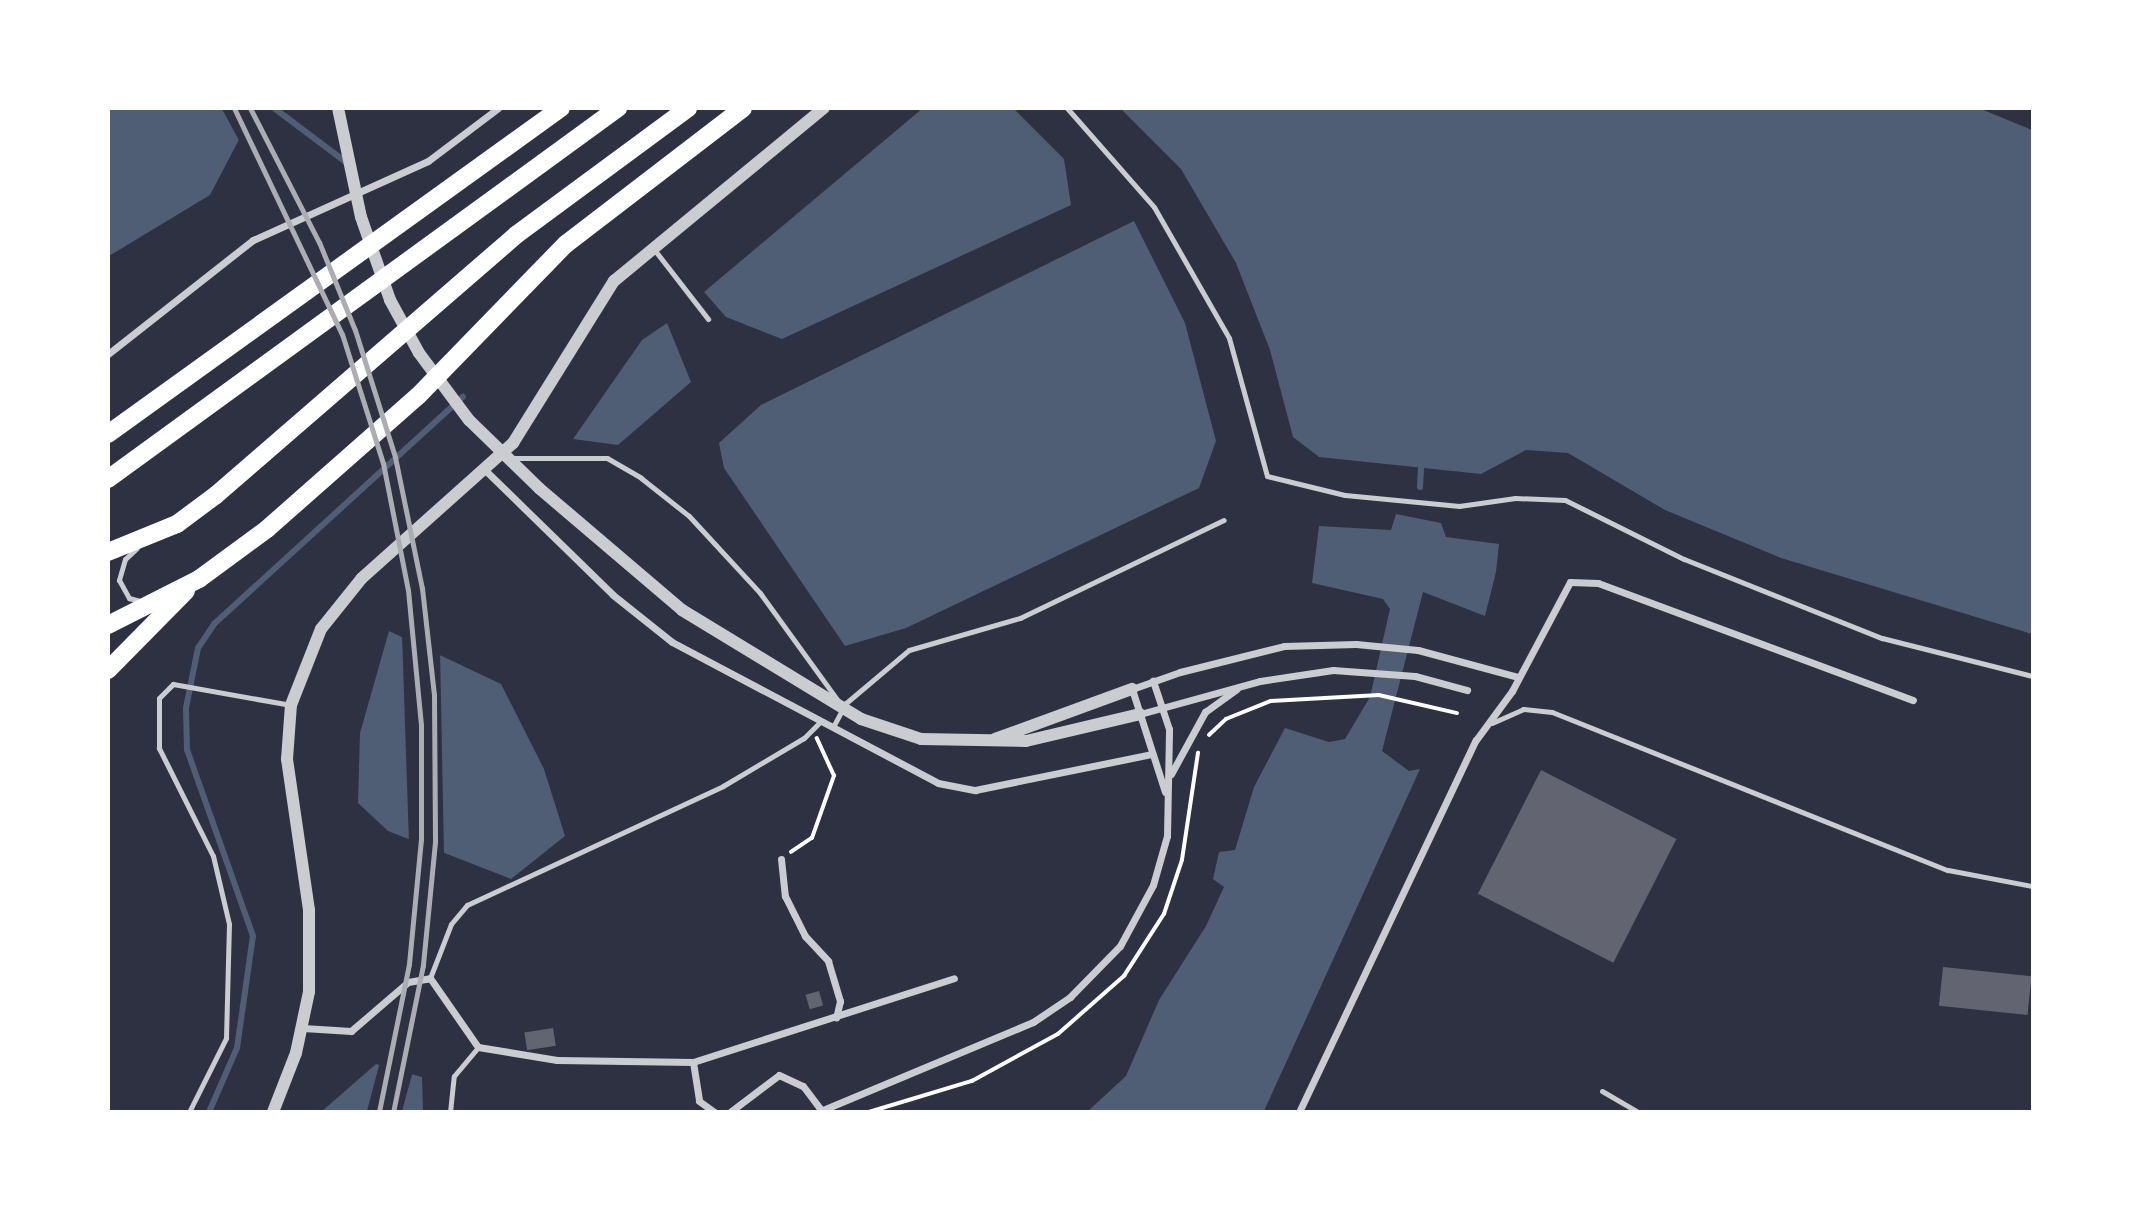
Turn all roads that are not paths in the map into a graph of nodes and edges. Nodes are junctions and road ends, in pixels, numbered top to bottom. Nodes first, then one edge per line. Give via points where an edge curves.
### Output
1 (338, 108) edge
2 (498, 108) edge
3 (561, 108) edge
4 (618, 108) edge
5 (688, 108) edge
6 (743, 108) edge
7 (824, 108) edge
8 (1067, 108) edge
9 (651, 246) junction
10 (708, 319) dead end
11 (108, 354) edge
12 (108, 434) edge
13 (498, 459) junction
14 (486, 471) junction
15 (108, 479) edge
16 (1224, 520) dead end
17 (145, 540) junction
18 (108, 552) edge
19 (199, 579) junction
20 (150, 603) junction
21 (108, 625) edge
22 (108, 670) edge
23 (2032, 676) edge
24 (1518, 677) junction
25 (1153, 681) junction
26 (1243, 685) junction
27 (1132, 689) junction
28 (1467, 690) dead end
29 (1913, 700) dead end
30 (291, 705) junction
31 (842, 707) junction
32 (1162, 708) junction
33 (1140, 714) junction
34 (821, 721) junction
35 (833, 727) junction
36 (1476, 740) junction
37 (984, 743) junction
38 (1152, 754) junction
39 (1167, 798) junction
40 (781, 859) road end
41 (2032, 886) edge
42 (430, 978) junction
43 (954, 978) dead end
44 (836, 1018) junction
45 (303, 1028) junction
46 (478, 1047) junction
47 (693, 1062) junction
48 (1602, 1091) dead end
49 (189, 1111) edge
50 (273, 1111) edge
51 (450, 1111) edge
52 (714, 1111) edge
53 (730, 1111) edge
54 (819, 1111) edge
55 (1299, 1111) edge
56 (1638, 1111) edge

1 - 37 street via 361,217 390,300 419,353 469,420 614,557 768,667 895,732
2 - 11 street via 428,160 253,240
3 - 12 main road
4 - 15 main road
5 - 17 main road via 516,235 216,495
6 - 19 main road via 608,207 366,445
7 - 9 street
8 - 23 lane via 1154,207 1229,338 1267,476 1345,495 1459,506 1515,498 1565,500 1684,559 1882,638
9 - 10 lane
9 - 13 street via 614,281
13 - 14 street
13 - 31 lane via 607,458 641,478 689,516 760,593
14 - 30 street via 347,593 309,651
14 - 34 street via 613,595 672,642
16 - 31 lane via 1020,618 909,650
17 - 18 main road
17 - 20 lane via 125,559 120,580 129,598
19 - 20 main road
19 - 22 main road
20 - 21 main road
24 - 25 street via 1388,646 1284,646
24 - 29 street via 1561,589 1570,582 1598,583
24 - 36 street
25 - 27 street
25 - 32 street
26 - 28 street via 1278,677 1370,671
26 - 32 street
26 - 39 street via 1205,712 1186,739
27 - 33 street
27 - 37 street
30 - 45 street via 289,788 311,940
30 - 49 lane via 173,684 159,698 155,719 159,748 212,856 229,924 226,1038
31 - 35 lane
32 - 33 street
32 - 39 street via 1169,729
33 - 37 street via 1088,730
33 - 38 street
34 - 35 street
34 - 42 lane via 723,786 467,905 451,924
35 - 38 street via 938,783 975,790
36 - 41 lane via 1508,713 1552,712 1948,870
36 - 55 street via 1439,829
38 - 39 street
39 - 54 street via 1167,836 1139,913 1120,946 1070,997 1024,1026
40 - 44 street via 785,896 805,936 828,961 840,1001
42 - 45 street via 408,982 351,1031
42 - 46 street
43 - 44 street
44 - 47 street
45 - 50 street
46 - 47 street via 557,1060
46 - 51 lane via 454,1076
47 - 52 street via 699,1101
48 - 56 lane
53 - 54 street via 779,1074 803,1086

